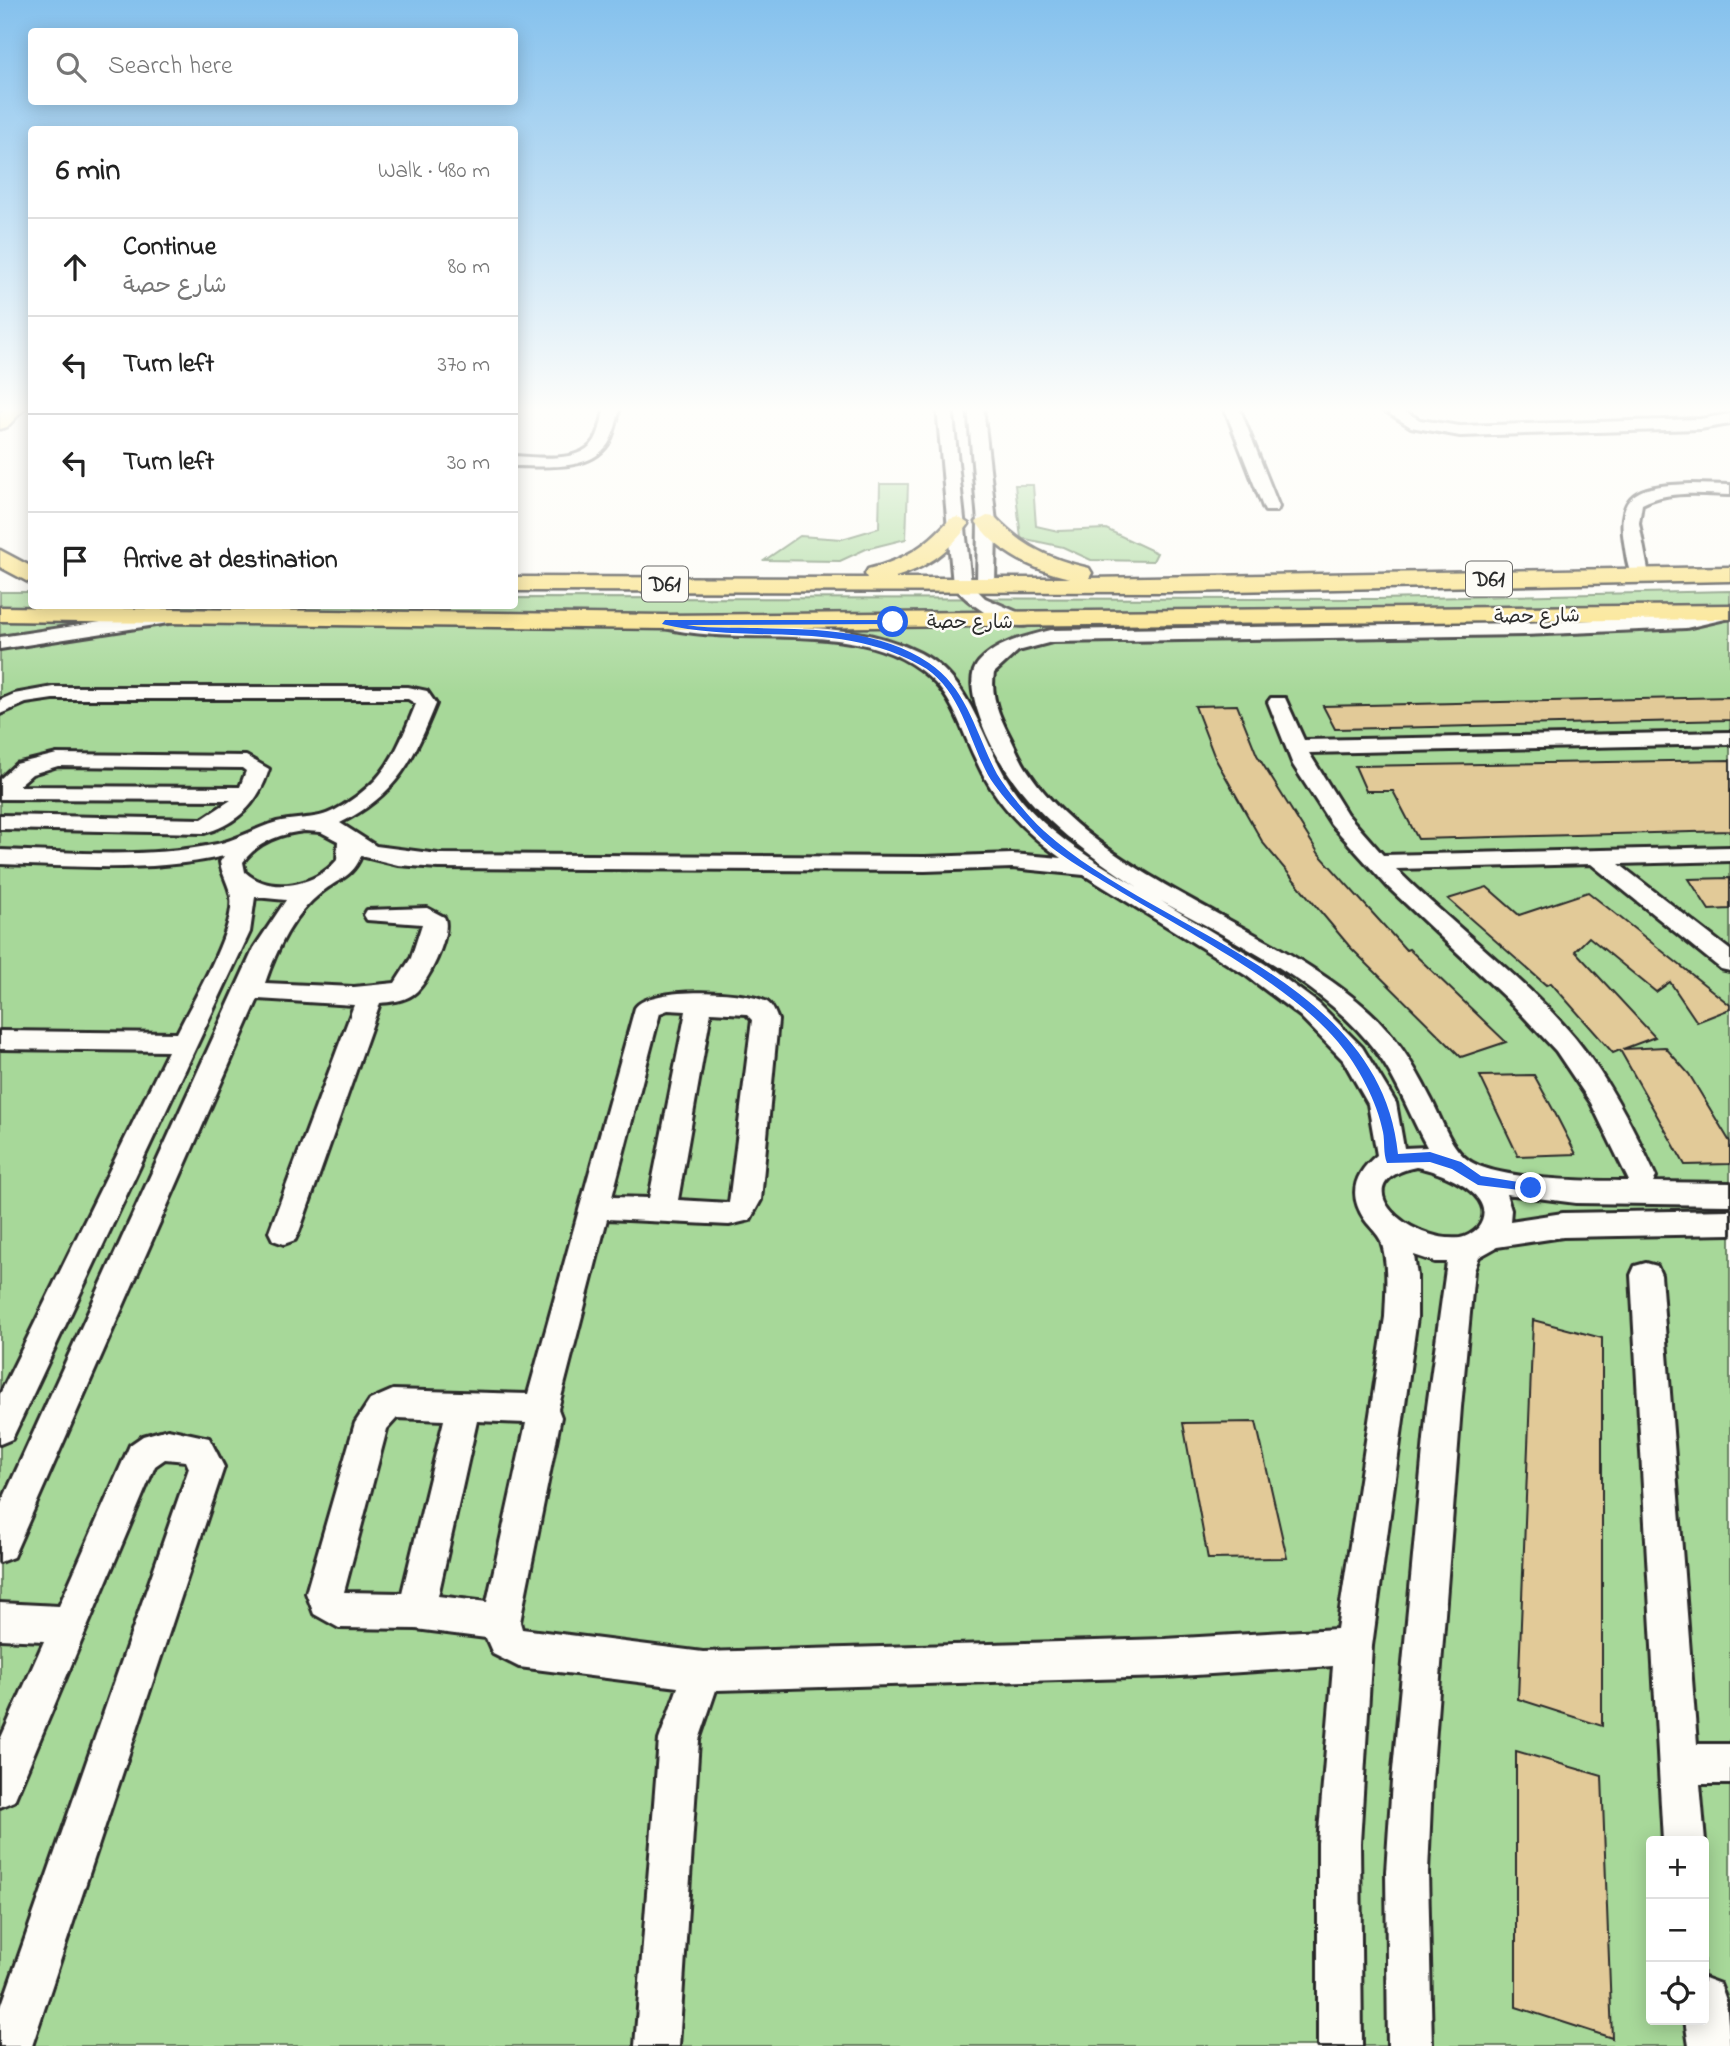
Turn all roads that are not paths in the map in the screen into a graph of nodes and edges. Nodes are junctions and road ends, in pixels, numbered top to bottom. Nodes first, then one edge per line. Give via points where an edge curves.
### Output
1 (954, 502) edge
2 (985, 502) edge
3 (1270, 502) edge
4 (1636, 502) edge
5 (1272, 507) dead end
6 (987, 522) junction
7 (958, 524) junction
8 (0, 557) edge
9 (1730, 574) edge
10 (1640, 575) junction
11 (28, 577) edge
12 (28, 580) edge
13 (0, 582) edge
14 (518, 584) edge
15 (1247, 584) junction
16 (815, 585) junction
17 (1182, 585) junction
18 (973, 589) junction
19 (1730, 612) edge
20 (0, 614) edge
21 (178, 617) junction
22 (1073, 620) junction
23 (550, 621) junction
24 (1021, 621) junction
25 (665, 622) junction
26 (0, 643) edge
27 (1278, 702) dead end
28 (0, 708) edge
29 (1730, 738) edge
30 (1296, 747) junction
31 (0, 791) edge
32 (247, 794) junction
33 (370, 799) junction
34 (0, 822) edge
35 (1031, 823) junction
36 (319, 825) junction
37 (346, 837) junction
38 (250, 842) junction
39 (1730, 854) edge
40 (0, 857) edge
41 (1596, 857) junction
42 (166, 859) junction
43 (411, 859) junction
44 (986, 861) junction
45 (1377, 862) junction
46 (1089, 868) junction
47 (236, 881) junction
48 (320, 885) junction
49 (376, 915) dead end
50 (1730, 962) edge
51 (249, 990) junction
52 (370, 995) junction
53 (700, 1003) junction
54 (0, 1040) edge
55 (185, 1041) junction
56 (1392, 1159) junction
57 (1467, 1173) junction
58 (1634, 1184) junction
59 (1688, 1191) junction
60 (1730, 1194) edge
61 (595, 1207) junction
62 (661, 1211) junction
63 (1716, 1223) edge
64 (1639, 1224) junction
65 (284, 1232) dead end
66 (1395, 1234) junction
67 (1478, 1242) junction
68 (1646, 1275) dead end
69 (464, 1406) junction
70 (541, 1409) junction
71 (0, 1429) edge
72 (0, 1545) edge
73 (416, 1611) junction
74 (0, 1621) edge
75 (501, 1622) junction
76 (70, 1624) junction
77 (1353, 1646) junction
78 (704, 1671) junction
79 (1679, 1764) junction
80 (1730, 1764) edge
81 (0, 1787) edge
82 (1684, 1836) edge
83 (1708, 2025) edge
84 (10, 2046) edge
85 (657, 2046) edge
86 (1340, 2046) edge
87 (1410, 2046) edge
88 (1711, 2046) edge

1 - 7 street
2 - 6 street
3 - 5 street
4 - 10 street via 1630,514
6 - 15 main road via 1016,551 1062,569 1095,574 1198,575
6 - 18 street
7 - 16 main road via 933,552 911,566
7 - 18 street
8 - 11 main road
9 - 10 main road, شارع حصة / D61
10 - 15 main road, شارع حصة / D61
12 - 13 main road
14 - 16 main road, شارع حصة / D61
15 - 17 main road, شارع حصة / D61
16 - 18 main road, شارع حصة / D61
17 - 18 main road, شارع حصة / D61
17 - 22 main road via 1159,592 1063,596 1054,606
18 - 23 main road via 947,606 927,610 653,612
18 - 24 street via 986,607
19 - 22 main road, شارع حصة / D61
19 - 57 street via 1686,622 1524,629 1051,636 1011,647 986,666 983,690 996,735 1017,772 1048,811 1091,846 1304,974 1357,1013 1401,1066 1439,1145
20 - 21 main road, شارع حصة / D61
21 - 23 main road, شارع حصة / D61
21 - 26 street
22 - 24 main road, شارع حصة / D61
23 - 25 main road, شارع حصة / D61
24 - 25 main road, شارع حصة / D61
25 - 35 street via 697,629 847,636 913,657 954,690 994,776
27 - 30 street
28 - 33 street via 20,698 53,693 420,695 426,704 404,758
29 - 30 street
30 - 45 street via 1315,785
31 - 32 street
31 - 32 street via 24,769 57,760 246,762 258,769
32 - 34 street via 228,817 196,827
33 - 36 street
33 - 37 street
35 - 44 street via 1017,845
35 - 46 street
36 - 37 street
36 - 38 street via 283,827
37 - 43 street via 371,851
37 - 48 street via 350,857
38 - 42 street
38 - 47 street via 235,856
39 - 41 street
40 - 42 street
41 - 45 street
41 - 50 street
42 - 47 street
43 - 44 street
43 - 48 street via 363,868
44 - 46 street
45 - 58 street via 1552,1028 1607,1103
46 - 56 street via 1265,975 1317,1015 1343,1040 1378,1097
47 - 48 street via 270,894
47 - 55 street via 243,908 239,932
48 - 51 street via 280,920
49 - 52 street via 427,916 435,927 410,985 393,994
51 - 52 street
51 - 72 street
52 - 65 street
53 - 61 street via 666,1001 648,1008
53 - 62 street
53 - 62 street via 750,1005 761,1010 765,1020 746,1200 739,1212 729,1214
54 - 55 street
55 - 71 street
56 - 57 street via 1430,1157
56 - 66 street via 1370,1178 1367,1192 1380,1222
57 - 58 street via 1576,1192
57 - 67 street via 1490,1196 1496,1210 1495,1224
58 - 59 street
58 - 64 street
59 - 60 street
59 - 63 street
61 - 62 street
61 - 70 street
63 - 64 street
64 - 67 street via 1544,1226
66 - 67 street via 1438,1251
66 - 77 street via 1402,1276 1401,1317
67 - 87 street via 1459,1271 1412,1781 1407,1872
68 - 79 street
69 - 70 street
69 - 73 street
69 - 73 street via 393,1404 372,1423 324,1593 327,1602 339,1610
70 - 75 street via 544,1417
73 - 75 street
74 - 76 street
75 - 78 street via 506,1642 519,1649
76 - 81 street
76 - 84 street via 142,1456 171,1441 197,1449 207,1467
77 - 78 street via 1152,1658
77 - 86 street via 1339,1843
78 - 85 street via 679,1740
79 - 80 street
79 - 82 street
83 - 88 street

